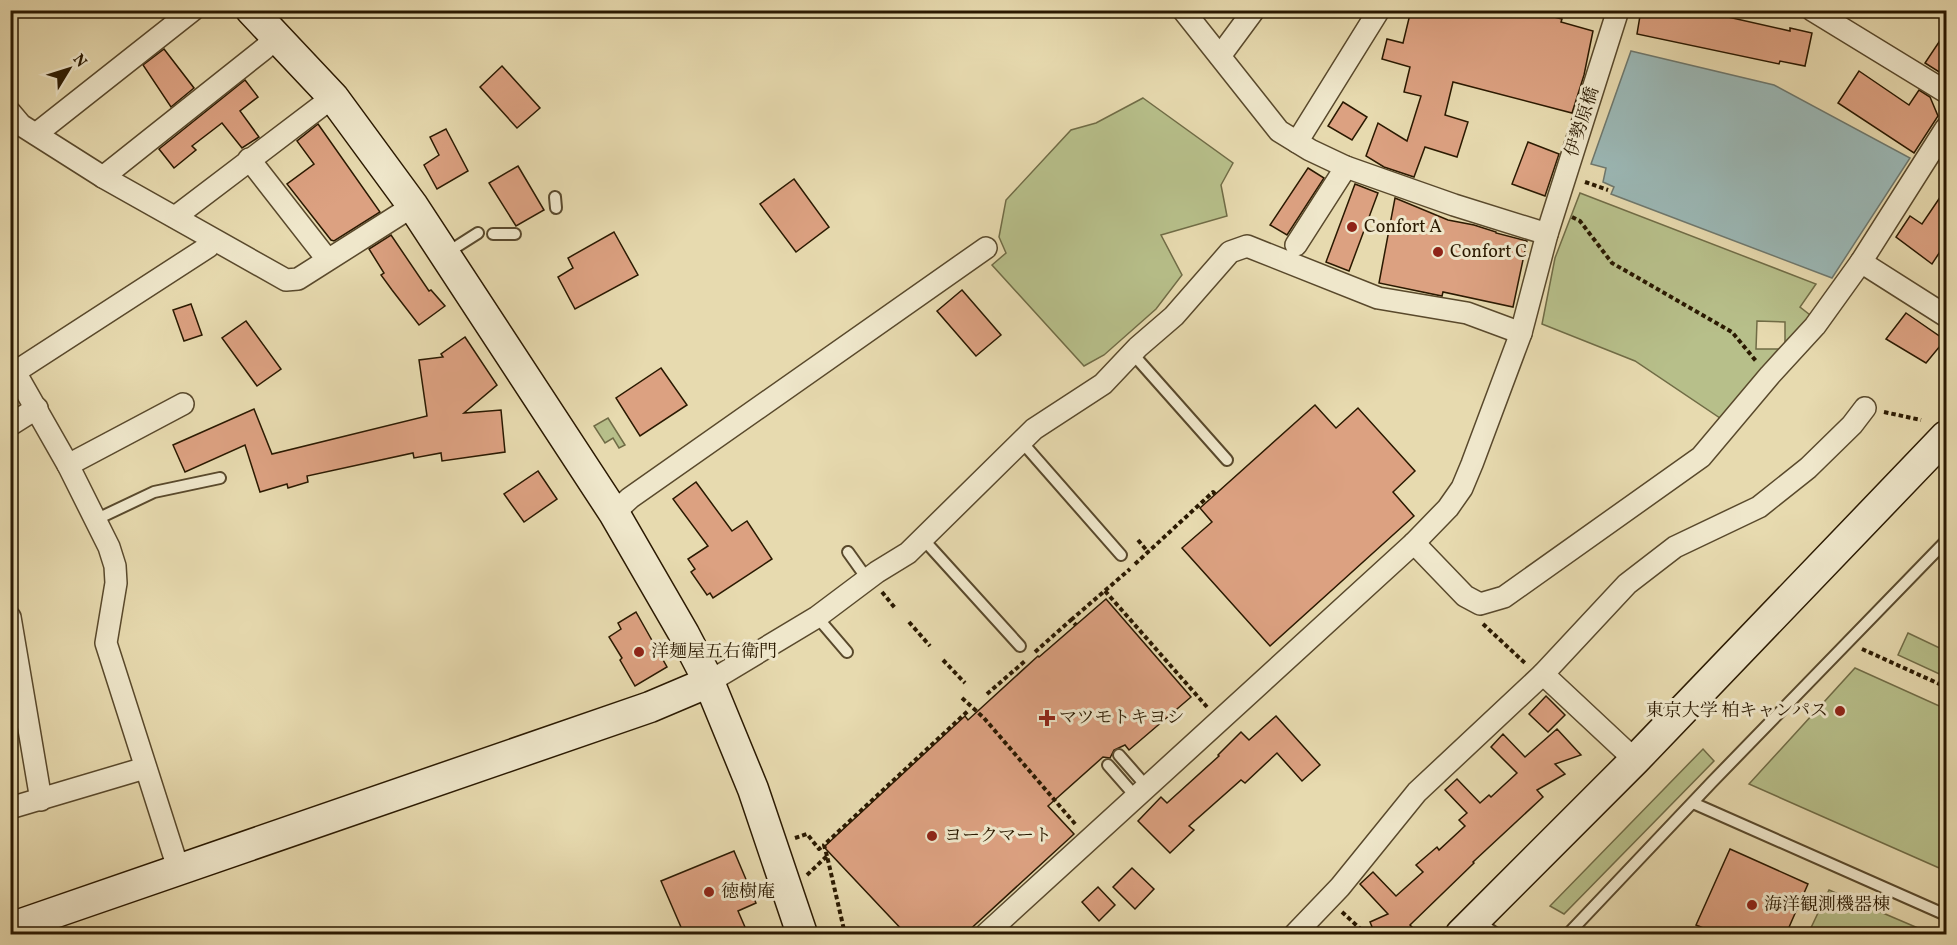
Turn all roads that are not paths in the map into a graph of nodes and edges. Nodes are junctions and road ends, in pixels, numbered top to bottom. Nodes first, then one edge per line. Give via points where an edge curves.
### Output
1 (193, 10) edge
2 (251, 10) edge
3 (1183, 10) edge
4 (1254, 10) edge
5 (1379, 10) edge
6 (1618, 10) edge
7 (1812, 10) edge
8 (277, 37) junction
9 (1220, 56) junction
10 (1947, 92) edge
11 (333, 97) junction
12 (10, 112) edge
13 (1947, 128) edge
14 (36, 134) junction
15 (1297, 142) junction
16 (249, 159) junction
17 (1346, 167) junction
18 (103, 177) junction
19 (413, 206) junction
20 (175, 217) junction
21 (478, 232) dead end
22 (493, 234) dead end
23 (515, 234) dead end
24 (1547, 234) junction
25 (211, 239) junction
26 (1296, 245) dead end
27 (986, 248) dead end
28 (445, 255) junction
29 (327, 260) junction
30 (1861, 262) junction
31 (1947, 316) edge
32 (1521, 333) junction
33 (1132, 353) junction
34 (13, 371) edge
35 (183, 404) dead end
36 (37, 408) junction
37 (1865, 408) road end
38 (10, 425) edge
39 (1947, 436) edge
40 (1021, 441) junction
41 (1227, 460) dead end
42 (68, 465) junction
43 (220, 478) dead end
44 (614, 513) junction
45 (95, 520) junction
46 (923, 539) junction
47 (1947, 541) edge
48 (1414, 543) junction
49 (848, 552) dead end
50 (1121, 555) dead end
51 (875, 585) junction
52 (10, 617) edge
53 (817, 617) junction
54 (1020, 646) dead end
55 (847, 652) dead end
56 (1543, 674) junction
57 (709, 682) junction
58 (1119, 755) dead end
59 (1635, 760) junction
60 (1108, 765) dead end
61 (145, 768) junction
62 (1141, 792) junction
63 (41, 800) junction
64 (1693, 803) junction
65 (10, 808) edge
66 (179, 871) junction
67 (1947, 915) edge
68 (10, 928) edge
69 (1478, 929) edge
70 (802, 934) edge
71 (986, 934) edge
72 (1295, 934) edge
73 (1568, 934) edge

1 - 14 street
2 - 8 street
3 - 9 street
4 - 9 street
5 - 15 street
6 - 24 street, 伊勢原橋
7 - 10 street
8 - 11 street
8 - 18 street
9 - 15 street via 1279,130
11 - 16 street
11 - 19 street
12 - 14 street
13 - 30 street
14 - 18 street
15 - 17 street
16 - 20 street
16 - 29 street
17 - 24 street
17 - 26 street
18 - 20 street
19 - 28 street
19 - 29 street
20 - 25 street
21 - 28 lane
22 - 23 lane
24 - 32 street, 伊勢原橋
25 - 29 street via 286,280 298,279
25 - 34 street via 208,247
27 - 44 street
28 - 44 street
30 - 31 street
30 - 48 street via 1815,326 1701,457 1504,597 1479,604 1465,596
32 - 33 street via 1467,313 1378,298 1247,246 1230,252 1174,316
32 - 48 street, 伊勢原橋 via 1462,488
33 - 40 street via 1103,384
33 - 41 lane
34 - 36 street
35 - 42 street
36 - 38 street
36 - 42 street
37 - 56 street via 1808,468 1759,507 1675,547 1627,584
39 - 59 street
40 - 46 street
40 - 50 lane
42 - 45 street
43 - 45 lane via 154,492
44 - 57 street
45 - 61 street via 115,566 106,643
46 - 51 street
46 - 54 lane
47 - 64 lane
48 - 62 street, 伊勢原橋
49 - 51 lane
51 - 53 street
52 - 63 street
53 - 55 lane
53 - 57 street
56 - 59 street
56 - 72 street via 1417,792
57 - 66 street via 650,707
57 - 70 street via 753,789
58 - 62 lane
59 - 69 street
60 - 62 lane
61 - 63 street
61 - 66 street
62 - 71 street, 伊勢原橋
63 - 65 street
64 - 67 lane
64 - 73 lane
66 - 68 street

